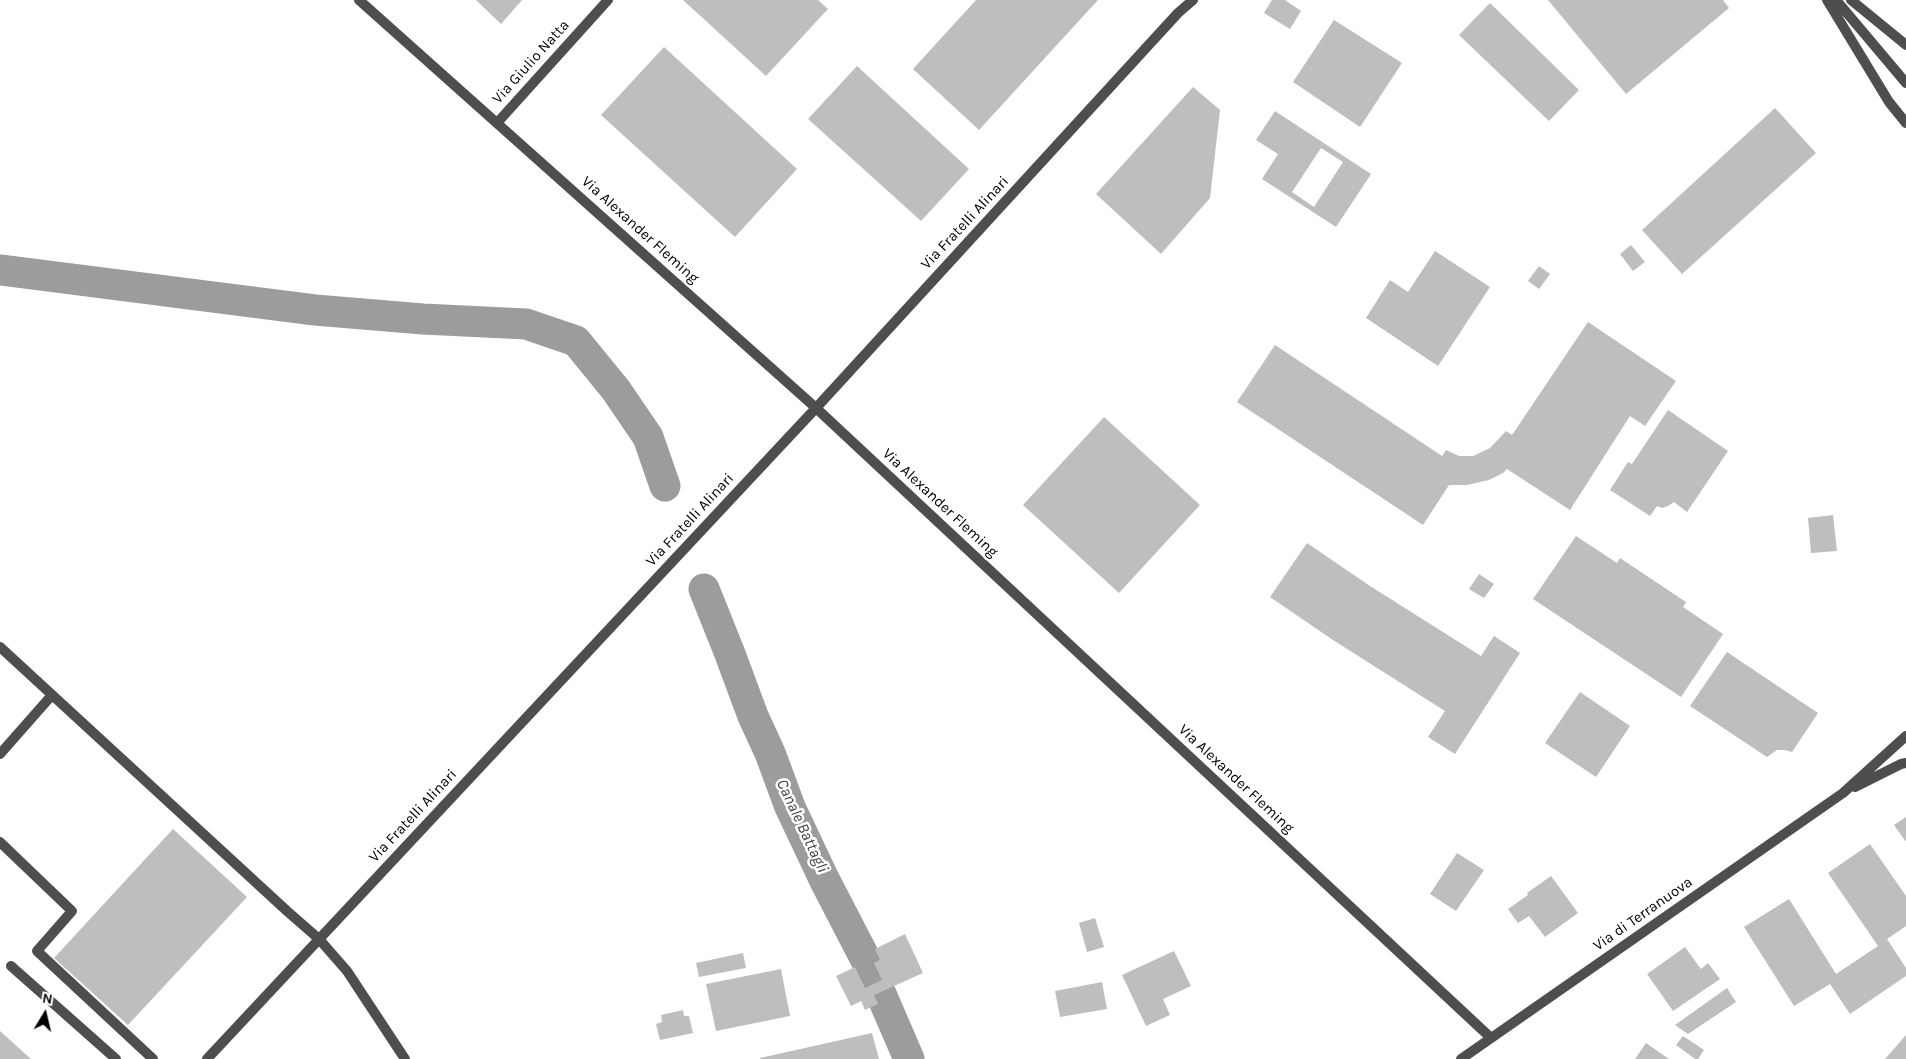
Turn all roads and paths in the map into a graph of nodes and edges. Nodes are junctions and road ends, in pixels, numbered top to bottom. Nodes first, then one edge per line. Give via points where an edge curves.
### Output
1 (359, 0) edge
2 (608, 0) edge
3 (1193, 0) edge
4 (1827, 0) edge
5 (1836, 0) edge
6 (1851, 0) edge
7 (1906, 45) edge
8 (1906, 83) edge
9 (497, 123) junction
10 (1906, 123) edge
11 (816, 408) junction
12 (0, 646) edge
13 (52, 695) junction
14 (1906, 736) edge
15 (0, 754) edge
16 (1906, 763) edge
17 (1843, 793) junction
18 (0, 842) edge
19 (319, 939) junction
20 (11, 966) dead end
21 (1491, 1038) junction
22 (116, 1059) edge
23 (153, 1059) edge
24 (207, 1059) edge
25 (405, 1059) edge
26 (1461, 1059) edge

1 - 9 street, Via Alexander Fleming
2 - 9 street, Via Giulio Natta
3 - 11 street, Via Fratelli Alinari
4 - 10 street via 1889,102
5 - 8 street
6 - 7 street
9 - 11 street, Via Alexander Fleming
11 - 19 street, Via Fratelli Alinari
11 - 21 street, Via Alexander Fleming
12 - 13 street
13 - 15 street
13 - 19 street
14 - 17 street, Via di Terranuova
16 - 17 street, Via di Terranuova
17 - 21 street, Via di Terranuova
18 - 23 street via 72,911 38,950
19 - 24 street, Via Fratelli Alinari
19 - 25 street via 347,972
20 - 22 street
21 - 26 street, Via di Terranuova

